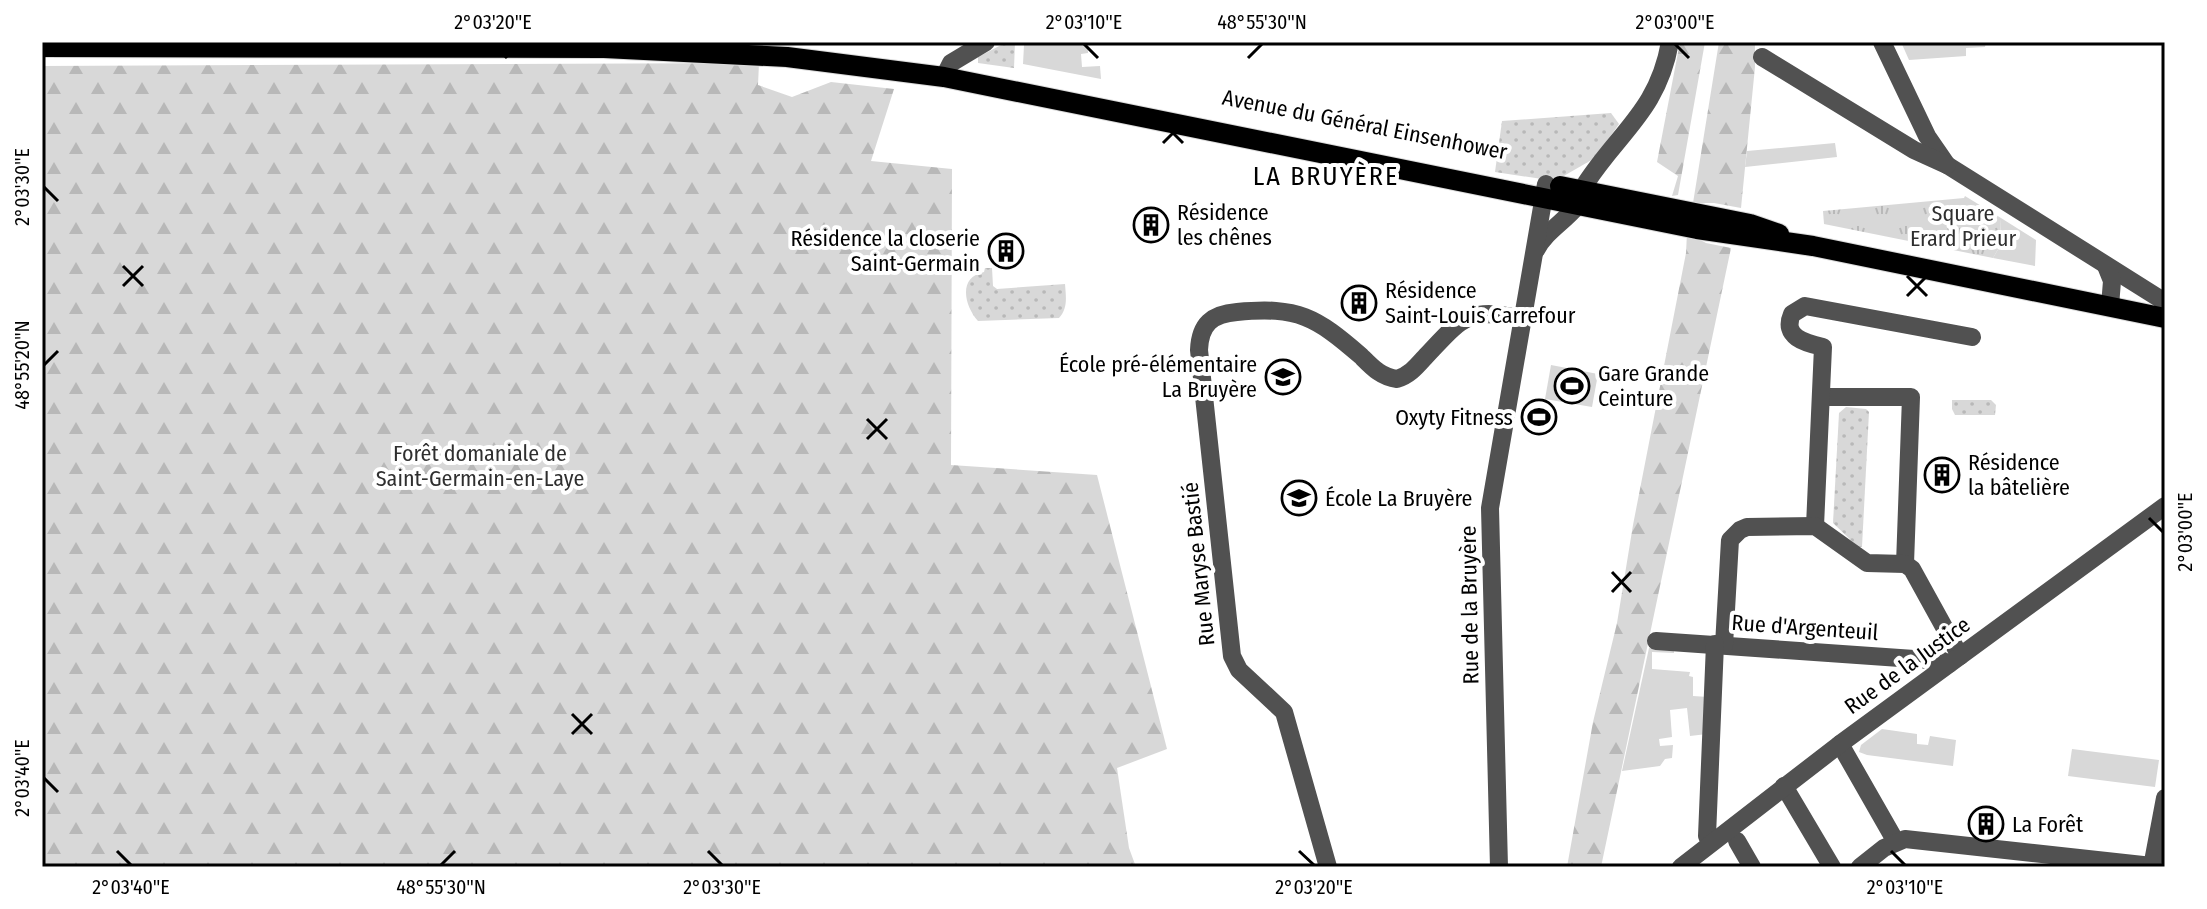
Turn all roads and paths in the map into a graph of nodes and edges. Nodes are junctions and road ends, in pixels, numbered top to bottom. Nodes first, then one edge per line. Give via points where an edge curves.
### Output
1 (758, 42) edge
2 (986, 42) edge
3 (1670, 42) edge
4 (1882, 42) edge
5 (42, 47) edge
6 (1762, 57) dead end
7 (946, 71) junction
8 (1947, 165) junction
9 (1496, 187) junction
10 (1561, 194) junction
11 (1542, 229) junction
12 (1813, 246) junction
13 (2106, 266) junction
14 (2165, 302) edge
15 (2110, 306) junction
16 (1828, 311) junction
17 (2165, 318) edge
18 (1522, 319) junction
19 (1972, 337) dead end
20 (1823, 347) junction
21 (1821, 397) junction
22 (2165, 506) edge
23 (1815, 526) junction
24 (1905, 564) junction
25 (1656, 641) dead end
26 (1720, 645) junction
27 (1955, 660) junction
28 (1840, 744) junction
29 (1784, 786) junction
30 (2165, 798) edge
31 (1737, 841) dead end
32 (1896, 842) junction
33 (1711, 843) junction
34 (2072, 862) edge
35 (2152, 866) edge
36 (1328, 867) edge
37 (1499, 867) edge
38 (1681, 867) edge
39 (1752, 867) edge
40 (1832, 867) edge
41 (1860, 867) edge

1 - 7 main road
2 - 7 street via 959,56
3 - 10 street, Rue de la Bruyère via 1661,75 1633,126
4 - 8 street via 1927,136
5 - 7 main road via 661,49
6 - 8 street
7 - 9 main road, Avenue du Général Einsenhower
7 - 10 main road, Avenue du Général Einsenhower via 971,70
8 - 13 street
9 - 10 main road, Avenue du Général Einsenhower
9 - 11 street via 1524,207
10 - 11 street, Rue de la Bruyère
10 - 11 street, Rue de la Bruyère
10 - 12 main road, Avenue du Général Einsenhower via 1697,229
10 - 12 main road, Avenue du Général Einsenhower via 1750,224
11 - 18 street, Rue de la Bruyère
12 - 15 main road
13 - 14 street
13 - 15 street via 2112,281
15 - 17 main road
16 - 19 street
16 - 20 street
16 - 20 street via 1801,307 1789,324 1799,340
18 - 36 street, Rue Maryse Bastié via 1480,314 1453,327 1411,373 1397,379 1384,377 1324,325 1296,313 1218,314 1204,325 1199,350 1232,656 1287,719
18 - 37 street, Rue de la Bruyère via 1490,508
20 - 21 street
21 - 23 street
21 - 24 street via 1911,397
22 - 27 street, Rue de la Justice
23 - 24 street via 1867,563
23 - 26 street via 1747,527 1734,535
24 - 27 street via 1916,576
25 - 26 street, Rue d'Argenteuil
26 - 27 street, Rue d'Argenteuil
26 - 33 street via 1707,836
27 - 28 street, Rue de la Justice
28 - 29 street, Rue de la Justice
28 - 32 street
29 - 33 street, Rue de la Justice
29 - 40 street
30 - 35 street
31 - 39 street
32 - 34 street via 1915,839
32 - 41 street
33 - 38 street, Rue de la Justice
34 - 35 street

